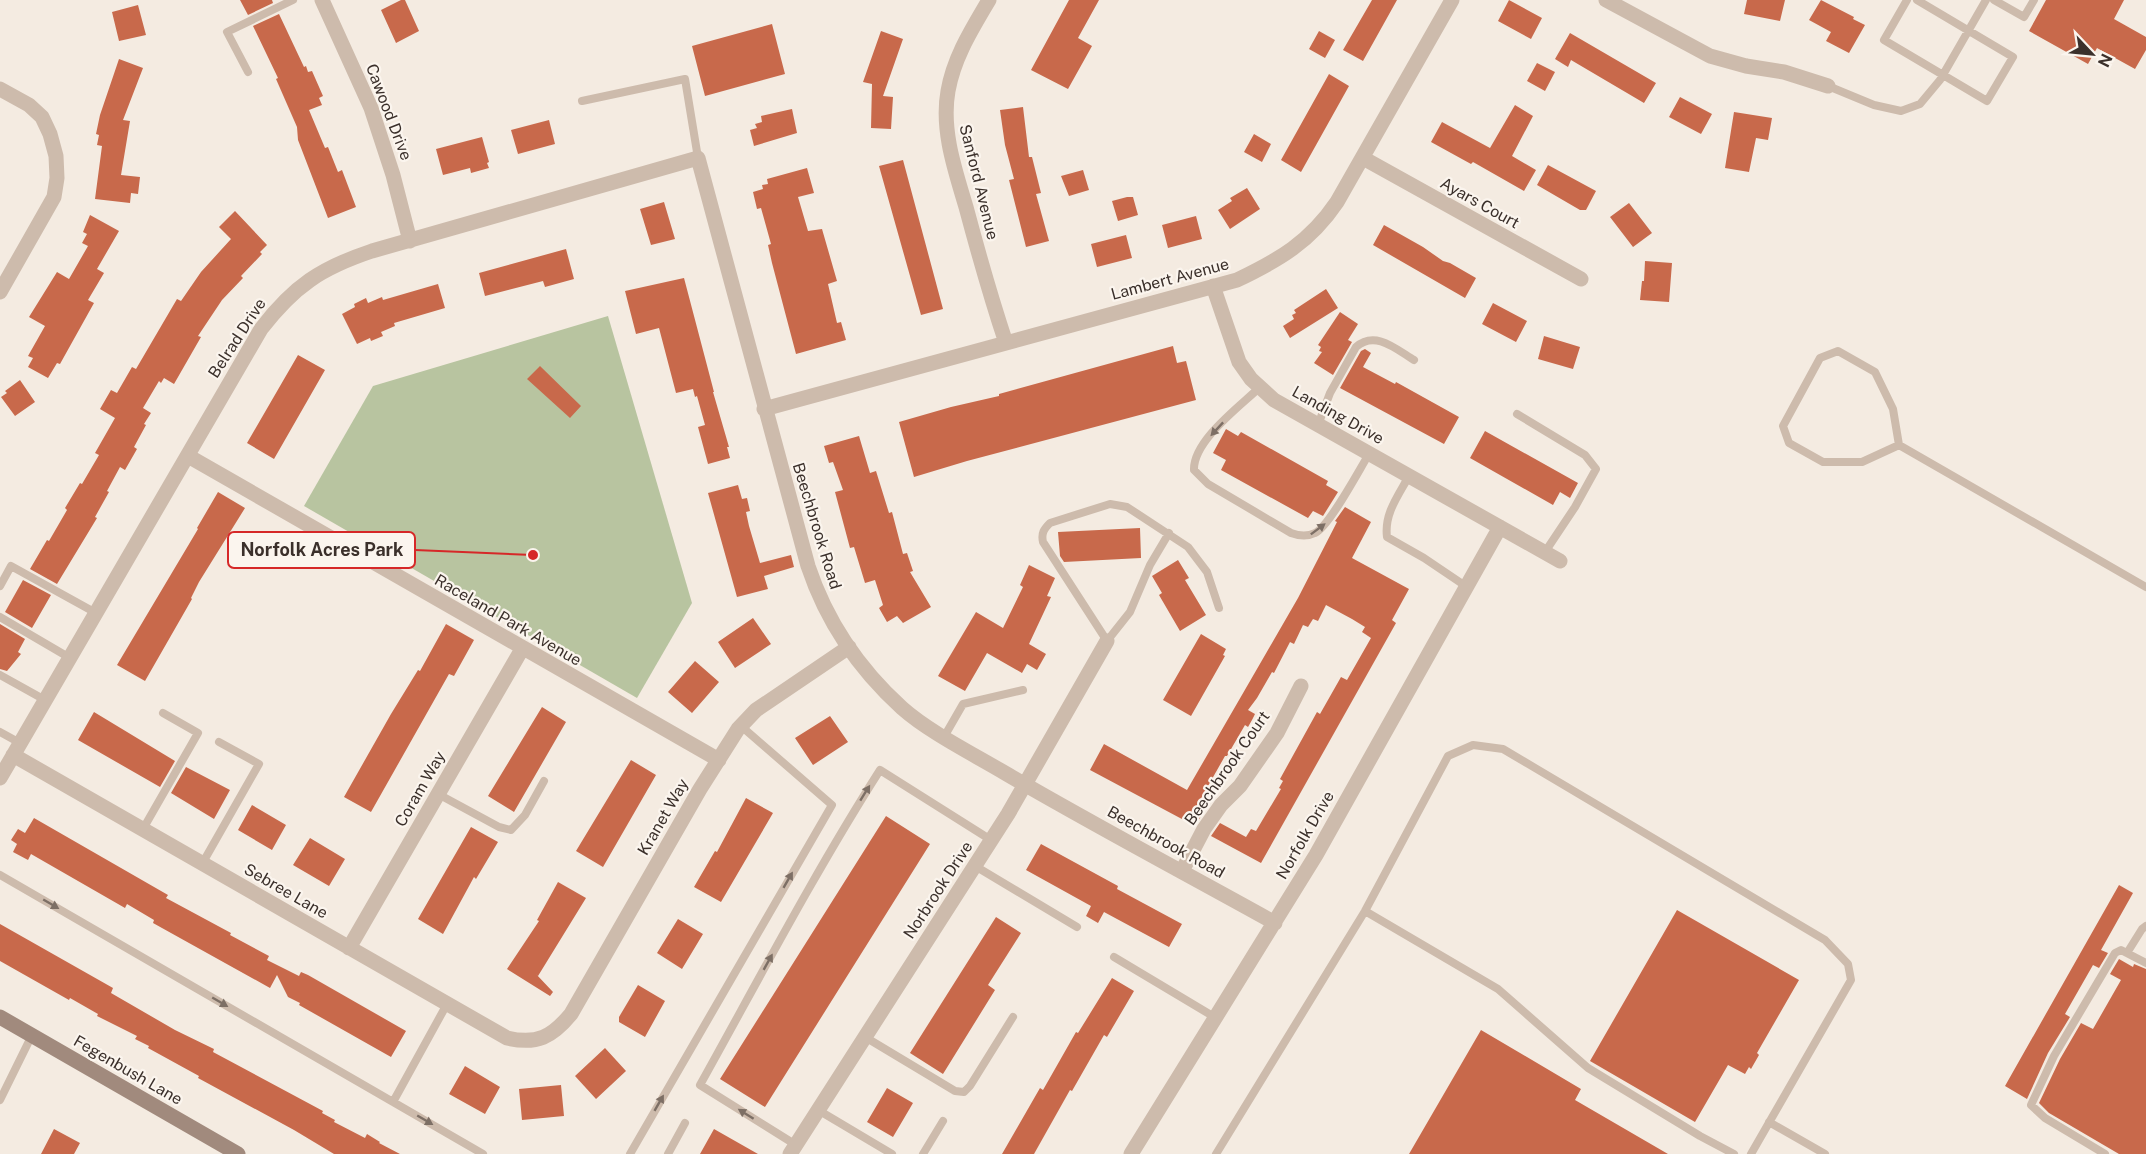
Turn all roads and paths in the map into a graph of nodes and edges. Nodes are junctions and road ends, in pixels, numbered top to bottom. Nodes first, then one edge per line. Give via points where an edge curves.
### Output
1 (292, 0) edge
2 (322, 0) edge
3 (989, 0) edge
4 (1452, 0) edge
5 (1606, 0) edge
6 (1907, 0) edge
7 (1917, 0) edge
8 (1986, 0) edge
9 (1994, 0) edge
10 (2034, 0) edge
11 (1969, 31) junction
12 (248, 72) dead end
13 (1943, 75) junction
14 (1828, 86) joint
15 (0, 89) edge
16 (582, 101) dead end
17 (698, 158) junction
18 (1363, 158) junction
19 (410, 241) junction
20 (1581, 279) dead end
21 (1213, 286) junction
22 (0, 292) edge
23 (1006, 343) junction
24 (1414, 360) dead end
25 (1259, 388) junction
26 (764, 409) junction
27 (1517, 414) dead end
28 (1318, 425) junction
29 (1899, 445) junction
30 (1369, 454) junction
31 (188, 456) junction
32 (1409, 476) junction
33 (1500, 527) junction
34 (1169, 533) junction
35 (1545, 552) junction
36 (1560, 561) dead end
37 (0, 586) edge
38 (1467, 587) junction
39 (2146, 587) edge
40 (1219, 608) dead end
41 (96, 613) junction
42 (0, 617) edge
43 (1107, 640) junction
44 (849, 647) junction
45 (522, 649) junction
46 (70, 658) junction
47 (0, 675) edge
48 (1301, 686) dead end
49 (1023, 690) dead end
50 (45, 700) junction
51 (163, 712) dead end
52 (741, 726) junction
53 (0, 732) edge
54 (944, 737) junction
55 (219, 742) dead end
56 (17, 749) junction
57 (719, 760) junction
58 (0, 778) edge
59 (544, 781) dead end
60 (1025, 784) junction
61 (438, 794) junction
62 (143, 829) junction
63 (991, 840) junction
64 (202, 864) junction
65 (975, 866) junction
66 (1182, 871) junction
67 (0, 875) edge
68 (1365, 911) junction
69 (1275, 923) junction
70 (2146, 926) edge
71 (1077, 927) dead end
72 (349, 948) junction
73 (2127, 953) junction
74 (1114, 957) dead end
75 (2146, 963) edge
76 (447, 1004) junction
77 (0, 1017) edge
78 (1013, 1017) dead end
79 (1216, 1017) junction
80 (32, 1035) junction
81 (544, 1037) joint
82 (865, 1037) junction
83 (0, 1100) edge
84 (393, 1102) junction
85 (818, 1110) junction
86 (943, 1121) dead end
87 (1769, 1122) junction
88 (686, 1123) dead end
89 (793, 1150) edge
90 (238, 1154) edge
91 (483, 1154) edge
92 (630, 1154) edge
93 (668, 1154) edge
94 (892, 1154) edge
95 (923, 1154) edge
96 (1131, 1154) edge
97 (1216, 1154) edge
98 (1734, 1154) edge
99 (1751, 1154) edge
100 (1825, 1154) edge
101 (2106, 1154) edge

1 - 12 lane via 227,32
2 - 19 street, Cawood Drive via 385,146
3 - 23 street, Sanford Avenue via 957,59 948,91 946,123 984,275
4 - 18 street, Lambert Avenue
5 - 14 street via 1710,56
6 - 13 lane via 1884,40
7 - 11 lane
8 - 11 lane
9 - 10 lane via 2024,17
11 - 13 lane
11 - 13 lane via 2013,57 1987,101
13 - 14 lane via 1920,104 1901,111 1874,105
15 - 22 street via 42,117 53,145 57,178 54,197
16 - 17 lane via 685,79
17 - 19 street, Belrad Drive
17 - 26 street, Beechbrook Road
18 - 20 street, Ayars Court
18 - 21 street, Lambert Avenue via 1328,216 1299,245 1237,280
19 - 31 street, Belrad Drive via 328,268 280,304 261,328
21 - 23 street, Lambert Avenue
21 - 25 street, Landing Drive via 1239,362
23 - 26 street, Lambert Avenue
24 - 28 lane via 1382,341 1362,342 1330,393
25 - 28 street, Landing Drive
25 -> 30 lane via 1197,452 1194,470 1208,484 1291,533 1315,534
26 - 44 street, Beechbrook Road via 815,587
27 - 35 lane via 1585,455 1596,469
28 - 30 street, Landing Drive
29 - 29 lane via 1862,462 1823,462 1788,443 1783,426 1820,358 1838,351 1875,372 1893,409
29 - 39 lane
30 - 32 street, Landing Drive
31 - 41 street, Belrad Drive
31 - 45 street, Raceland Park Avenue
32 - 33 street, Landing Drive
32 - 38 lane via 1391,507 1385,525 1387,537
33 - 35 street, Landing Drive
33 - 38 street, Norfolk Drive
34 - 40 lane via 1188,547 1207,572
34 - 43 lane via 1130,612
34 - 43 lane via 1127,507 1110,504 1044,528 1043,542
35 - 36 street, Landing Drive
37 - 41 lane via 11,566
38 - 69 street, Norfolk Drive
41 - 46 street, Belrad Drive
42 - 46 lane
43 - 60 street, Norbrook Drive
44 - 52 street, Kranet Way via 756,710
44 - 54 street, Beechbrook Road via 903,709
45 - 57 street, Raceland Park Avenue
45 - 61 street, Coram Way
46 - 50 street, Belrad Drive
47 - 50 lane
48 - 66 street, Beechbrook Court via 1277,733 1204,829
49 - 54 lane via 963,704
50 - 56 street, Belrad Drive
51 - 62 lane via 198,733
52 - 57 street, Kranet Way
92 -> 52 lane via 832,805
53 - 56 lane
54 - 60 street, Beechbrook Road
55 - 64 lane via 259,764
56 - 58 street, Belrad Drive
56 - 62 street, Sebree Lane
57 - 81 street, Kranet Way via 571,1014 559,1029
59 - 61 lane via 525,815 511,830
60 - 63 street, Norbrook Drive
60 - 66 street, Beechbrook Road
61 - 72 street, Coram Way
62 - 64 street, Sebree Lane
63 - 65 street, Norbrook Drive
89 -> 63 lane via 700,1085 862,798 880,770
64 - 72 street, Sebree Lane
65 - 71 lane
65 - 82 street, Norbrook Drive
66 - 69 street, Beechbrook Road
67 -> 84 lane
68 - 87 lane via 1448,756 1473,745 1503,749 1825,940 1848,964 1851,980
68 - 97 lane
68 - 98 lane via 1498,989 1588,1068
69 - 79 street, Norfolk Drive
70 - 73 lane
72 - 76 street, Sebree Lane
73 - 75 lane
73 - 101 lane via 2115,953 2054,1056 2031,1105 2045,1118
74 - 79 lane
76 - 81 street, Sebree Lane via 507,1038 520,1042
76 - 84 lane
77 - 80 main road, Fegenbush Lane
78 - 82 lane via 964,1092 955,1091
79 - 96 street, Norfolk Drive
80 - 83 lane
80 - 90 main road, Fegenbush Lane
82 - 85 street, Norbrook Drive
84 -> 91 lane
85 - 89 street, Norbrook Drive
85 - 94 lane
86 - 95 lane
87 - 99 lane
87 - 100 lane
88 - 93 lane

